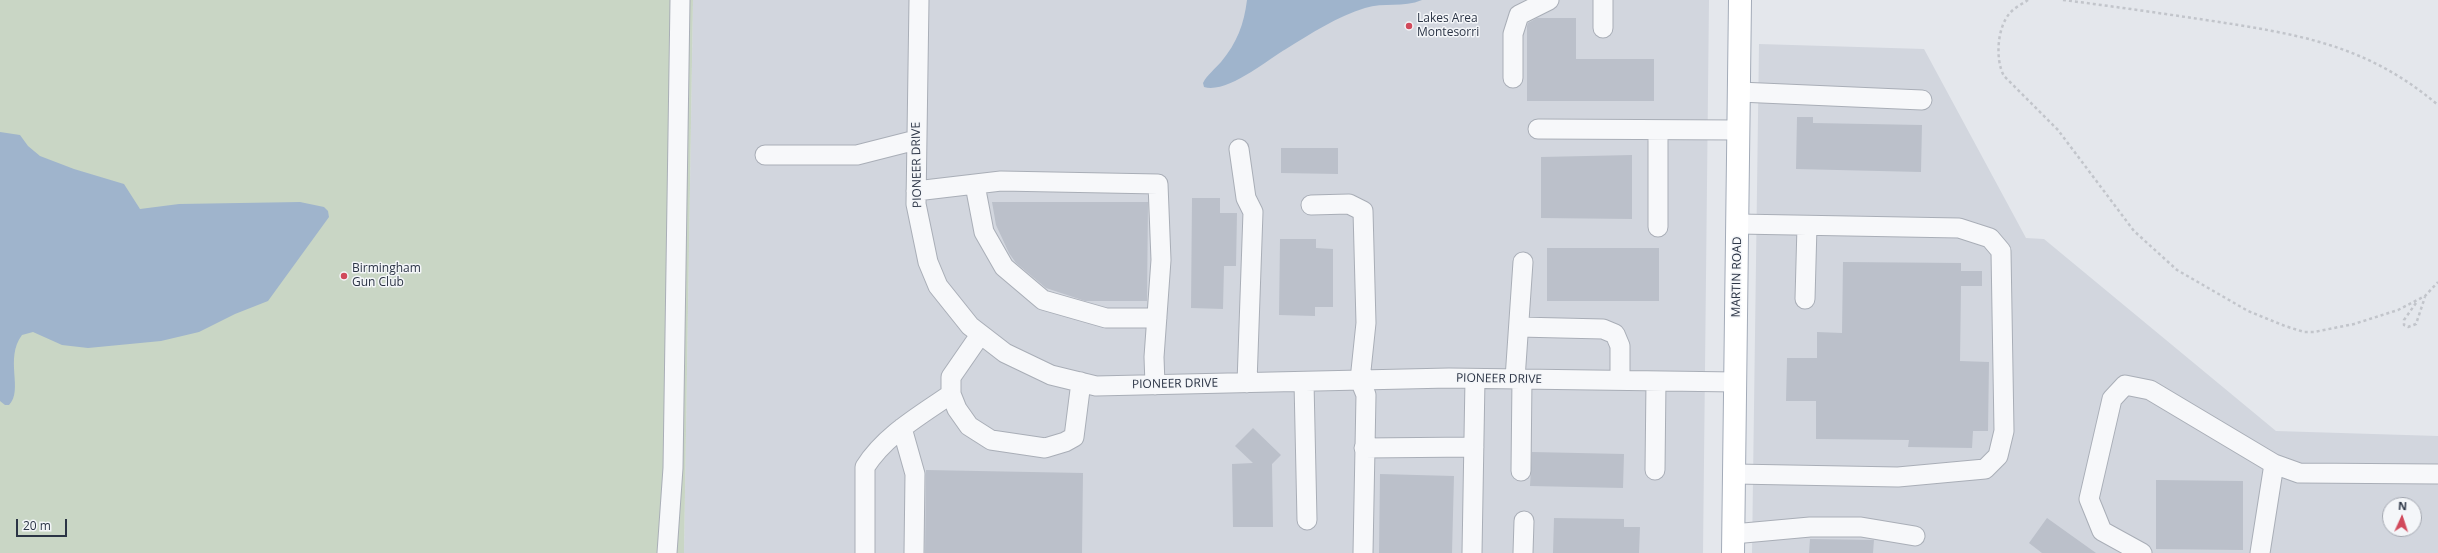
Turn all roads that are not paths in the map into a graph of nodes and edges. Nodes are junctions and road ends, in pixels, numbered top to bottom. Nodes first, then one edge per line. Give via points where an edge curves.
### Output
1 (680, 0) edge
2 (919, 0) edge
3 (1549, 0) edge
4 (1603, 0) edge
5 (1740, 0) edge
6 (1603, 28) dead end
7 (1513, 78) dead end
8 (1739, 92) junction
9 (1922, 100) dead end
10 (1538, 129) dead end
11 (1658, 130) junction
12 (1738, 130) junction
13 (916, 140) junction
14 (1239, 149) dead end
15 (765, 155) dead end
16 (975, 185) junction
17 (916, 191) junction
18 (1311, 205) dead end
19 (1738, 224) junction
20 (1807, 226) junction
21 (1658, 227) dead end
22 (1523, 262) dead end
23 (1805, 299) dead end
24 (1157, 318) junction
25 (1519, 327) junction
26 (980, 335) junction
27 (1475, 378) junction
28 (1519, 379) junction
29 (1360, 380) junction
30 (1620, 380) junction
31 (1656, 381) junction
32 (1081, 382) junction
33 (1304, 382) junction
34 (1736, 382) junction
35 (1247, 383) junction
36 (1155, 385) junction
37 (951, 394) junction
38 (902, 428) junction
39 (1474, 447) junction
40 (1364, 448) junction
41 (2274, 464) junction
42 (1655, 470) dead end
43 (1521, 471) dead end
44 (1735, 474) junction
45 (2438, 474) edge
46 (1307, 520) dead end
47 (1524, 521) dead end
48 (1915, 536) dead end
49 (1733, 544) edge
50 (667, 553) edge
51 (865, 553) edge
52 (914, 553) edge
53 (1363, 553) edge
54 (1472, 553) edge
55 (1523, 553) edge
56 (2142, 553) edge
57 (2260, 553) edge

1 - 50 street via 673,468
2 - 13 street, PIONEER DRIVE
3 - 7 street via 1519,15 1513,34
4 - 6 street
5 - 8 main road, MARTIN ROAD
8 - 9 street
8 - 12 main road, MARTIN ROAD
10 - 11 street
11 - 12 street
11 - 21 street
12 - 19 main road, MARTIN ROAD
13 - 15 street via 857,155
13 - 17 street, PIONEER DRIVE
14 - 35 street via 1246,198 1253,212
16 - 17 street
16 - 24 street via 984,232 1004,267 1042,300 1106,318
16 - 24 street via 1001,181 1158,184 1161,260
17 - 26 street, PIONEER DRIVE via 920,232 938,286 951,305
18 - 29 street via 1349,204 1363,211 1366,323
19 - 20 street
19 - 34 main road, MARTIN ROAD
20 - 23 street
20 - 44 street via 1959,228 1990,238 2001,251 2004,431 1998,456 1985,469 1898,477
22 - 25 street
24 - 36 street
25 - 28 street
25 - 30 street via 1604,329 1615,334 1620,346
26 - 32 street, PIONEER DRIVE via 1004,353 1045,372
26 - 37 street via 951,377
27 - 28 street, PIONEER DRIVE
27 - 29 street, PIONEER DRIVE
27 - 39 street
28 - 30 street, PIONEER DRIVE
28 - 43 street
29 - 33 street, PIONEER DRIVE
29 - 40 street via 1366,395
30 - 31 street, PIONEER DRIVE
31 - 34 street, PIONEER DRIVE
31 - 42 street
32 - 36 street, PIONEER DRIVE via 1096,386
32 - 37 street via 1074,437 1045,448 991,440 969,426 957,409
33 - 35 street, PIONEER DRIVE
33 - 46 street
34 - 44 main road, MARTIN ROAD
35 - 36 street, PIONEER DRIVE
37 - 38 street
38 - 51 street via 872,455 865,466
38 - 52 street via 915,474
39 - 40 street
39 - 54 street
40 - 53 street
41 - 45 street via 2299,473
41 - 56 street via 2150,390 2125,385 2112,399 2089,499 2102,531
41 - 57 street
44 - 49 main road, MARTIN ROAD
47 - 55 street
48 - 49 street via 1861,527 1810,527

